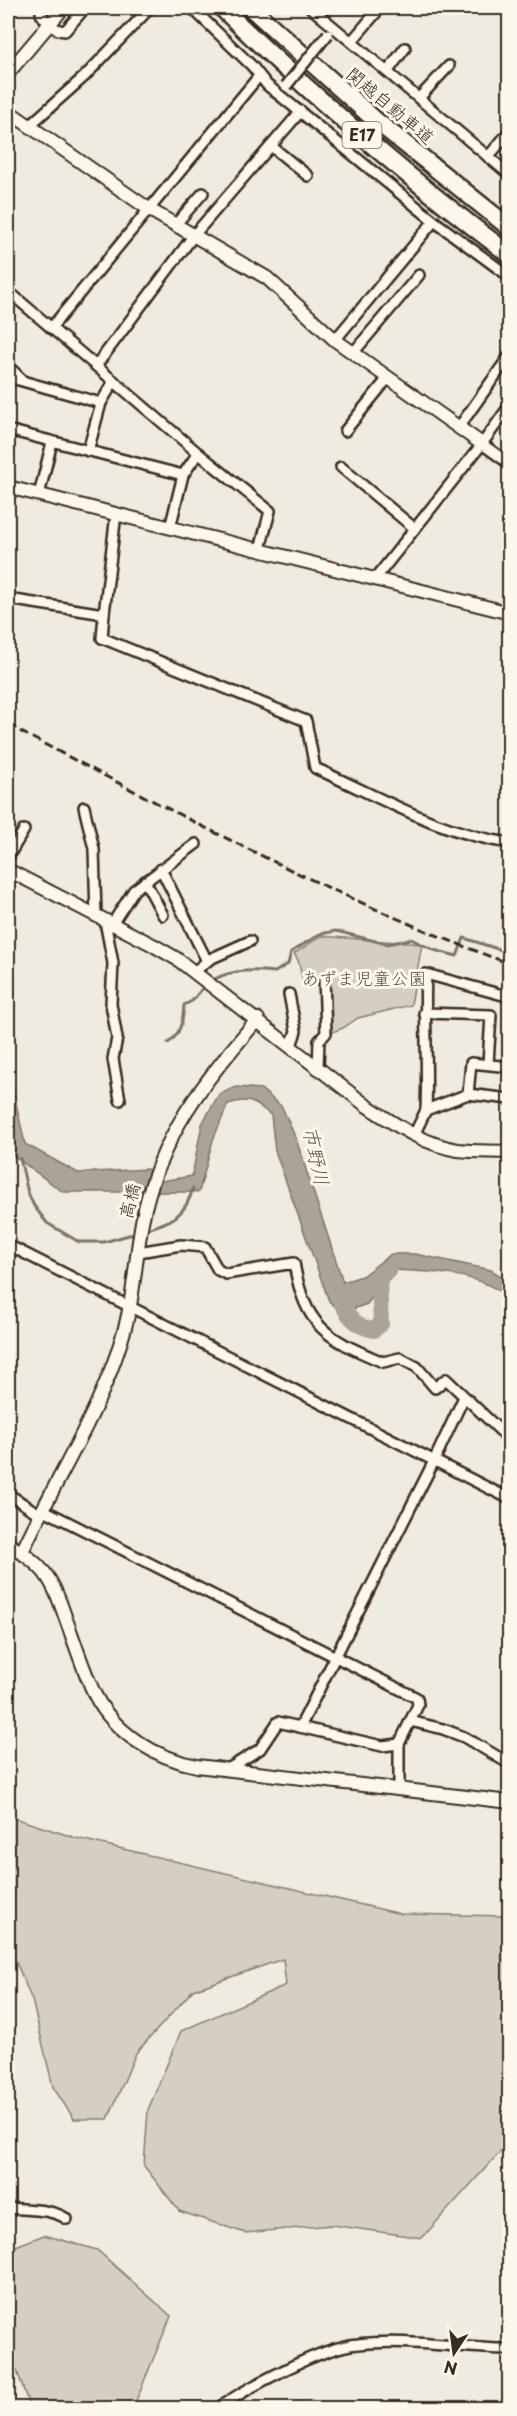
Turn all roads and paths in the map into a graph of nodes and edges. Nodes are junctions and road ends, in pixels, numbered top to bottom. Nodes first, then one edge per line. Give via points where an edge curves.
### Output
1 (32, 8) edge
2 (42, 8) edge
3 (63, 8) edge
4 (85, 8) edge
5 (150, 8) edge
6 (192, 8) edge
7 (222, 8) edge
8 (251, 8) edge
9 (315, 9) edge
10 (380, 9) edge
11 (49, 25) junction
12 (335, 26) junction
13 (352, 41) junction
14 (405, 48) dead end
15 (448, 66) dead end
16 (387, 71) junction
17 (8, 73) edge
18 (259, 75) junction
19 (280, 95) junction
20 (420, 98) junction
21 (8, 111) edge
22 (301, 111) junction
23 (29, 126) junction
24 (510, 131) edge
25 (272, 146) junction
26 (488, 157) junction
27 (510, 175) edge
28 (308, 176) dead end
29 (203, 193) dead end
30 (150, 210) junction
31 (434, 221) junction
32 (175, 225) junction
33 (510, 228) edge
34 (194, 236) junction
35 (510, 255) edge
36 (419, 275) dead end
37 (510, 277) edge
38 (8, 291) edge
39 (51, 328) junction
40 (335, 340) junction
41 (353, 353) junction
42 (510, 355) edge
43 (8, 366) edge
44 (96, 366) junction
45 (8, 377) edge
46 (388, 378) junction
47 (23, 380) junction
48 (114, 381) junction
49 (101, 403) junction
50 (508, 408) edge
51 (459, 427) junction
52 (8, 430) edge
53 (345, 432) dead end
54 (51, 442) junction
55 (482, 444) junction
56 (88, 451) junction
57 (198, 453) junction
58 (510, 464) edge
59 (341, 467) dead end
60 (183, 475) junction
61 (8, 487) edge
62 (39, 495) junction
63 (116, 514) junction
64 (170, 528) junction
65 (414, 528) junction
66 (260, 549) junction
67 (375, 579) junction
68 (8, 600) edge
69 (510, 613) edge
70 (104, 614) junction
71 (84, 807) dead end
72 (24, 830) dead end
73 (510, 843) edge
74 (196, 844) dead end
75 (8, 857) edge
76 (161, 869) junction
77 (8, 870) edge
78 (145, 881) junction
79 (163, 915) dead end
80 (104, 920) junction
81 (250, 941) dead end
82 (207, 962) junction
83 (195, 971) junction
84 (324, 978) dead end
85 (289, 994) dead end
86 (510, 997) edge
87 (424, 1013) junction
88 (258, 1019) junction
89 (291, 1046) junction
90 (488, 1064) junction
91 (318, 1066) junction
92 (510, 1067) edge
93 (468, 1094) junction
94 (510, 1099) edge
95 (120, 1100) dead end
96 (426, 1110) junction
97 (414, 1135) junction
98 (510, 1152) edge
99 (8, 1245) edge
100 (138, 1252) junction
101 (130, 1306) junction
102 (464, 1397) junction
103 (510, 1440) edge
104 (434, 1461) junction
105 (8, 1494) edge
106 (510, 1499) edge
107 (40, 1511) junction
108 (8, 1544) edge
109 (22, 1552) junction
110 (335, 1657) junction
111 (410, 1721) junction
112 (300, 1727) junction
113 (399, 1744) junction
114 (510, 1764) edge
115 (228, 1769) junction
116 (399, 1789) junction
117 (510, 1802) edge
118 (8, 2208) edge
119 (67, 2219) dead end
120 (510, 2349) edge
121 (218, 2409) edge

1 - 2 street
2 - 11 street via 41,15
3 - 11 street
4 - 11 street via 65,31
5 - 23 street via 85,76
6 - 18 street
7 - 35 highway, E17 via 386,156
8 - 33 highway, 関越自動車道 / E17 via 375,120
9 - 12 street
10 - 13 street
11 - 17 street
12 - 13 street
12 - 19 street, bridge
13 - 16 street
14 - 16 street
15 - 20 street
16 - 20 street
18 - 19 street
18 - 30 street
19 - 22 street
20 - 26 street
21 - 23 street
22 - 25 street
22 - 31 street
23 - 30 street
24 - 26 street
25 - 28 street
25 - 34 street
26 - 27 street
29 - 32 street
30 - 32 street
30 - 39 street
31 - 37 street
31 - 40 street
32 - 34 street
34 - 40 street via 267,278
34 - 44 street
36 - 41 street
38 - 39 street
39 - 44 street
40 - 41 street
41 - 46 street
42 - 51 street
43 - 47 street
44 - 48 street
45 - 47 street
46 - 51 street
46 - 53 street
47 - 49 street
48 - 49 street
48 - 57 street
49 - 56 street
50 - 55 street
51 - 55 street
52 - 54 street
54 - 56 street
54 - 62 street
55 - 58 street
55 - 65 street
56 - 60 street
57 - 60 street
57 - 66 street via 270,511
59 - 65 street
60 - 64 street
61 - 62 street
62 - 63 street
63 - 64 street
63 - 70 street
64 - 66 street
65 - 67 street
66 - 67 street
67 - 69 street
68 - 70 street
70 - 73 street via 102,638 306,721 315,768 429,820
71 - 80 street
72 - 75 street
74 - 76 street
76 - 78 street
76 - 82 street
77 - 80 street
78 - 79 street
78 - 80 street
80 - 83 street
80 - 95 street via 113,963 111,1004 117,1038 113,1059
81 - 82 street
82 - 83 street
83 - 88 street
84 - 91 street via 326,1034 319,1041
85 - 89 street via 296,1031
86 - 87 street via 426,974
87 - 90 street via 491,1015
87 - 96 street
88 - 89 street
88 - 100 street, 高橋 via 207,1078 160,1160 142,1222
89 - 91 street
90 - 92 street
90 - 93 street via 471,1063
91 - 97 street via 367,1106
93 - 94 street
93 - 96 street
96 - 97 street
97 - 98 street via 458,1150
99 - 101 street
100 - 101 street, 高橋
100 - 102 street via 181,1245 205,1247 218,1270 225,1274 294,1263 300,1294 311,1317 324,1331 383,1362 400,1358 417,1367 435,1388 446,1379
101 - 104 street
101 - 107 street, 高橋 via 113,1364
102 - 103 street
102 - 104 street
104 - 106 street
104 - 110 street
105 - 107 street
107 - 109 street, 高橋
107 - 110 street
108 - 109 street
109 - 115 street via 44,1572 57,1595 96,1696 121,1729 163,1756
110 - 111 street via 417,1698
110 - 112 street
111 - 113 street
111 - 114 street via 464,1737
112 - 113 street via 382,1746
112 - 115 street via 278,1722 260,1749
113 - 116 street
115 - 116 street
116 - 117 street
118 - 119 street via 59,2214
120 - 121 street via 387,2342 356,2344 327,2351

